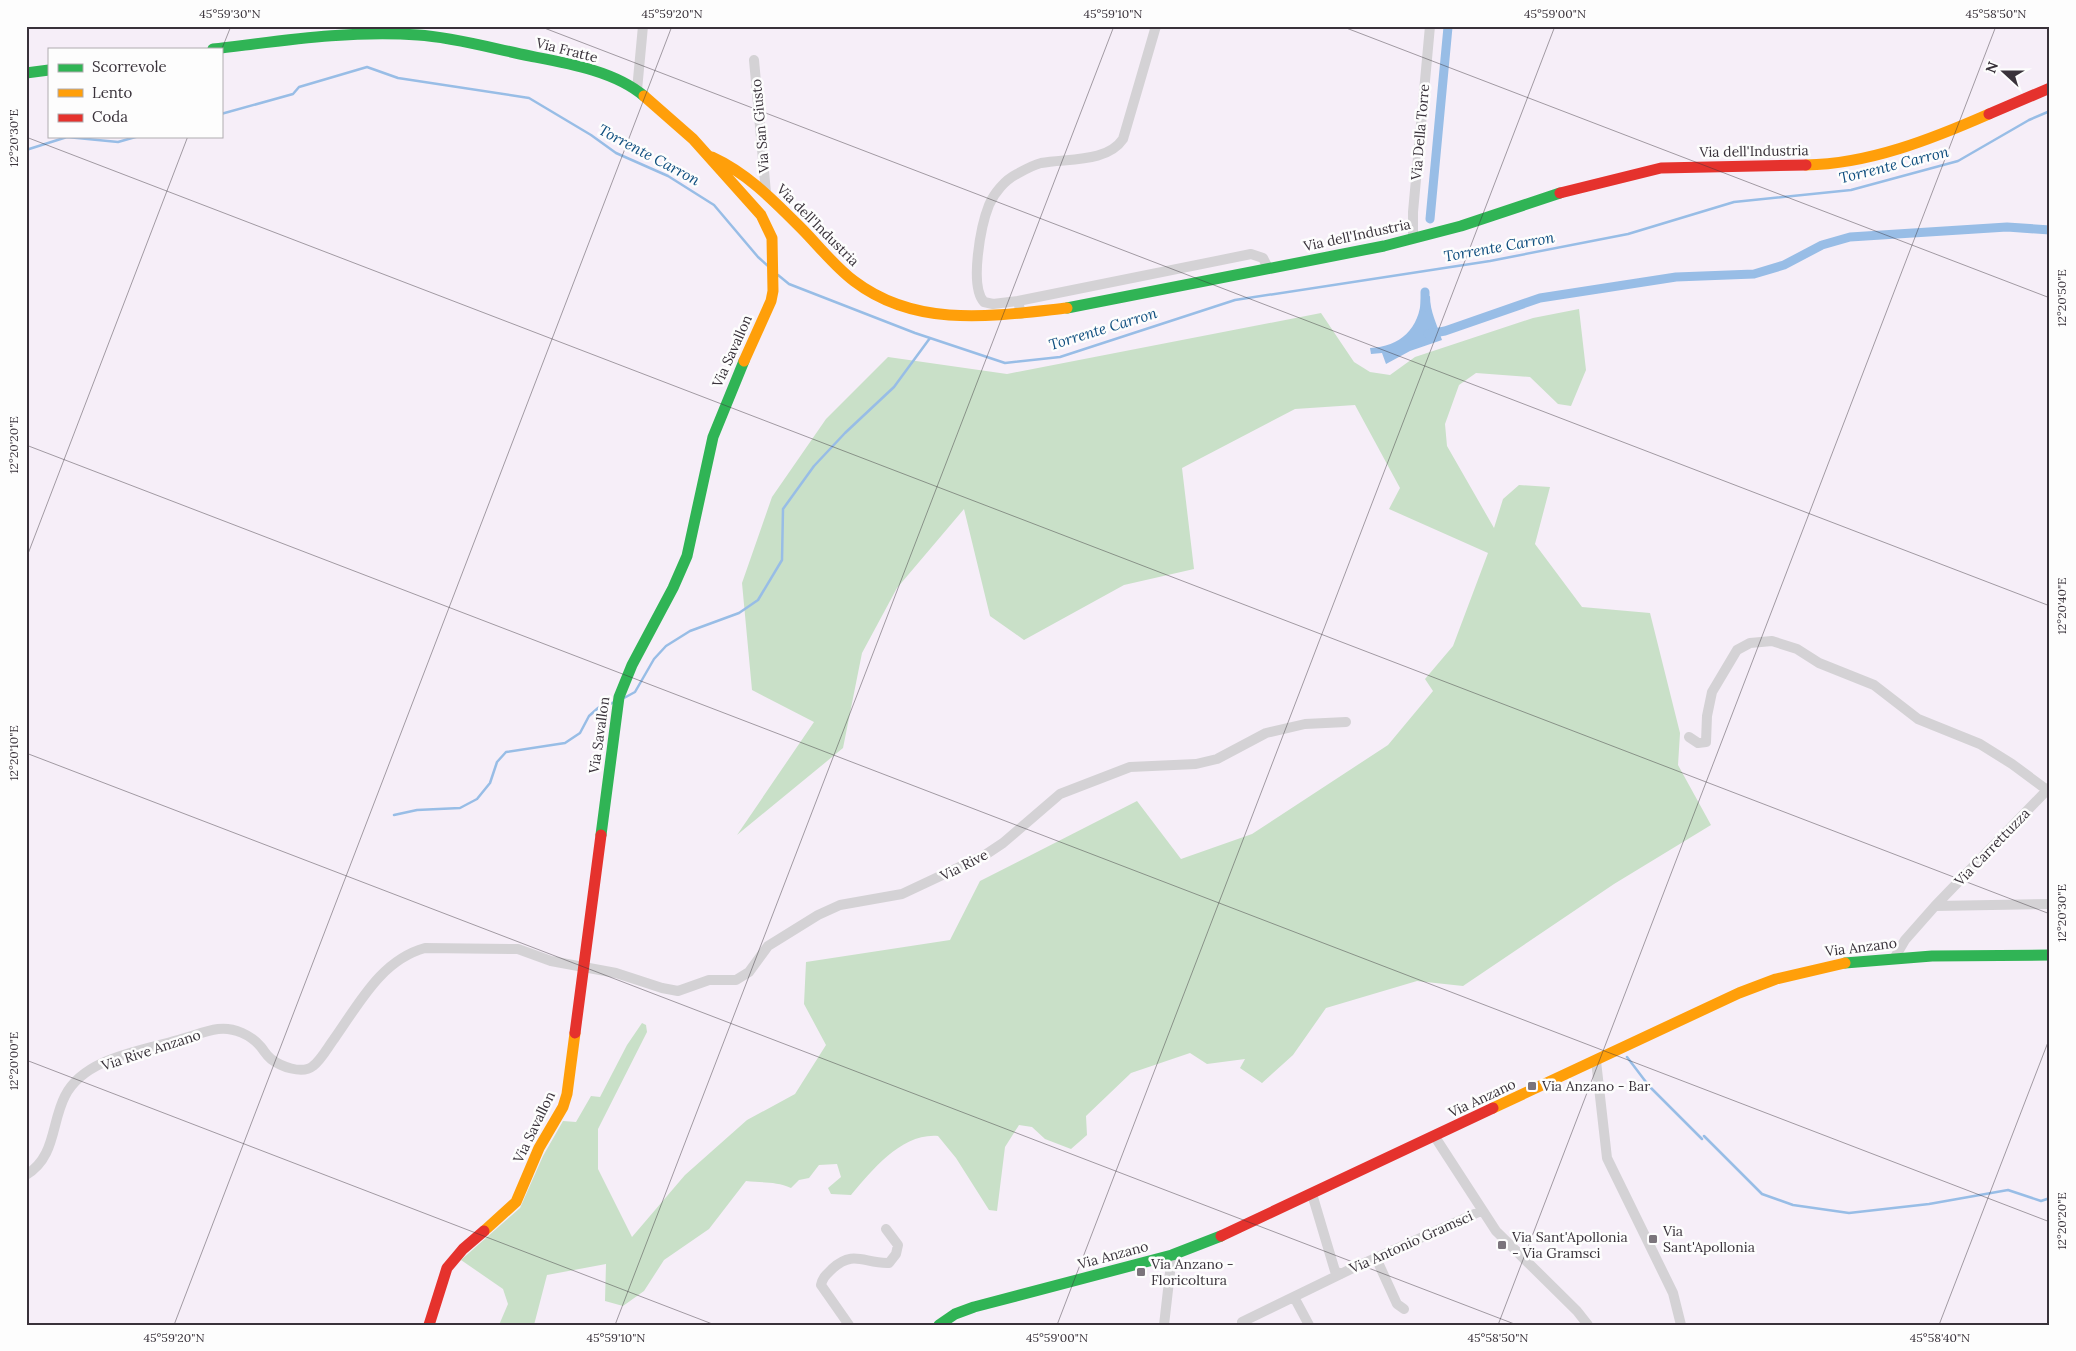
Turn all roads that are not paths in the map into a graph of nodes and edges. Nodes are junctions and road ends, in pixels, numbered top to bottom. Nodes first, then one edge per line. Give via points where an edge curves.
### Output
1 (644, 26) edge
2 (1156, 26) edge
3 (1430, 26) edge
4 (401, 30) edge
5 (221, 48) edge
6 (754, 60) dead end
7 (48, 70) edge
8 (26, 73) edge
9 (2050, 88) edge
10 (637, 90) junction
11 (708, 154) junction
12 (766, 193) junction
13 (1413, 238) junction
14 (1268, 268) junction
15 (1018, 301) junction
16 (1020, 314) junction
17 (1346, 722) dead end
18 (1689, 737) dead end
19 (2048, 789) edge
20 (2050, 904) edge
21 (1935, 906) junction
22 (2050, 955) edge
23 (1895, 957) junction
24 (583, 968) junction
25 (218, 1029) joint
26 (1596, 1061) junction
27 (1435, 1136) junction
28 (26, 1175) edge
29 (1312, 1194) junction
30 (1481, 1211) junction
31 (886, 1229) dead end
32 (1172, 1255) junction
33 (1376, 1258) junction
34 (1341, 1274) junction
35 (1294, 1297) junction
36 (1404, 1309) dead end
37 (1242, 1322) dead end
38 (429, 1325) edge
39 (849, 1325) edge
40 (939, 1325) edge
41 (1164, 1325) edge
42 (1309, 1325) edge
43 (1588, 1325) edge
44 (1681, 1325) edge

1 - 10 street
2 - 15 street via 1118,147 1104,154 1039,164 1014,176 996,193 990,204 977,272 978,293 984,302 993,304
3 - 13 street, Via Della Torre
4 - 5 main road, Via Fratte via 332,34
4 - 10 main road, Via Fratte via 562,62 610,77
6 - 12 street, Via San Giusto
7 - 8 main road
9 - 13 main road, Via dell'Industria via 1938,136 1888,151 1806,167 1661,168 1557,194 1461,226
10 - 11 main road, Via Fratte
11 - 12 main road, Via dell'Industria via 732,166
11 - 24 main road, Via Savallon via 761,216 772,238 773,291 713,438 692,542 681,573 633,660 618,702
12 - 16 main road, Via dell'Industria via 854,281 886,300 935,315
13 - 14 main road, Via dell'Industria
14 - 15 street via 1264,258 1251,254
14 - 16 main road, Via dell'Industria via 1082,306
15 - 16 street
17 - 24 street, Via Rive via 1305,724 1266,733 1217,759 1196,764 1130,767 1060,794 1004,843 985,855 902,894 856,901 818,915 768,946 750,972 736,980 709,980 678,991 616,973
18 - 19 street via 1698,743 1706,742 1706,716 1712,692 1737,650 1750,643 1772,641 1797,649 1819,663 1874,685 1918,719 1980,744
19 - 21 street, Via Carrettuzza
20 - 21 street, Via Carrettuzza
21 - 23 street, Via Carrettuzza via 1905,940
22 - 23 main road, Via Anzano
23 - 26 main road, Via Anzano via 1839,963 1770,981
24 - 25 street, Via Rive via 504,947 426,948 412,952 386,970 361,997 312,1067 301,1070 272,1060 248,1036
24 - 38 main road, Via Savallon via 563,1107 541,1143 516,1202 453,1258 441,1282
25 - 28 street, Via Rive Anzano via 104,1062 78,1079 65,1095 53,1140 45,1156 35,1170
26 - 27 main road, Via Anzano
26 - 44 street via 1607,1158 1673,1293
27 - 29 main road, Via Anzano
27 - 30 street
29 - 32 main road, Via Anzano
29 - 34 street, Via Antonio Gramsci via 1335,1271
30 - 33 street, Via Antonio Gramsci
30 - 43 street
31 - 39 street via 898,1245 890,1263 851,1258 843,1260 822,1278 821,1285
32 - 40 main road, Via Anzano via 974,1307
32 - 41 street
33 - 34 street, Via Antonio Gramsci
33 - 36 street via 1397,1304
34 - 35 street, Via Antonio Gramsci
35 - 37 street, Via Antonio Gramsci
35 - 42 street

